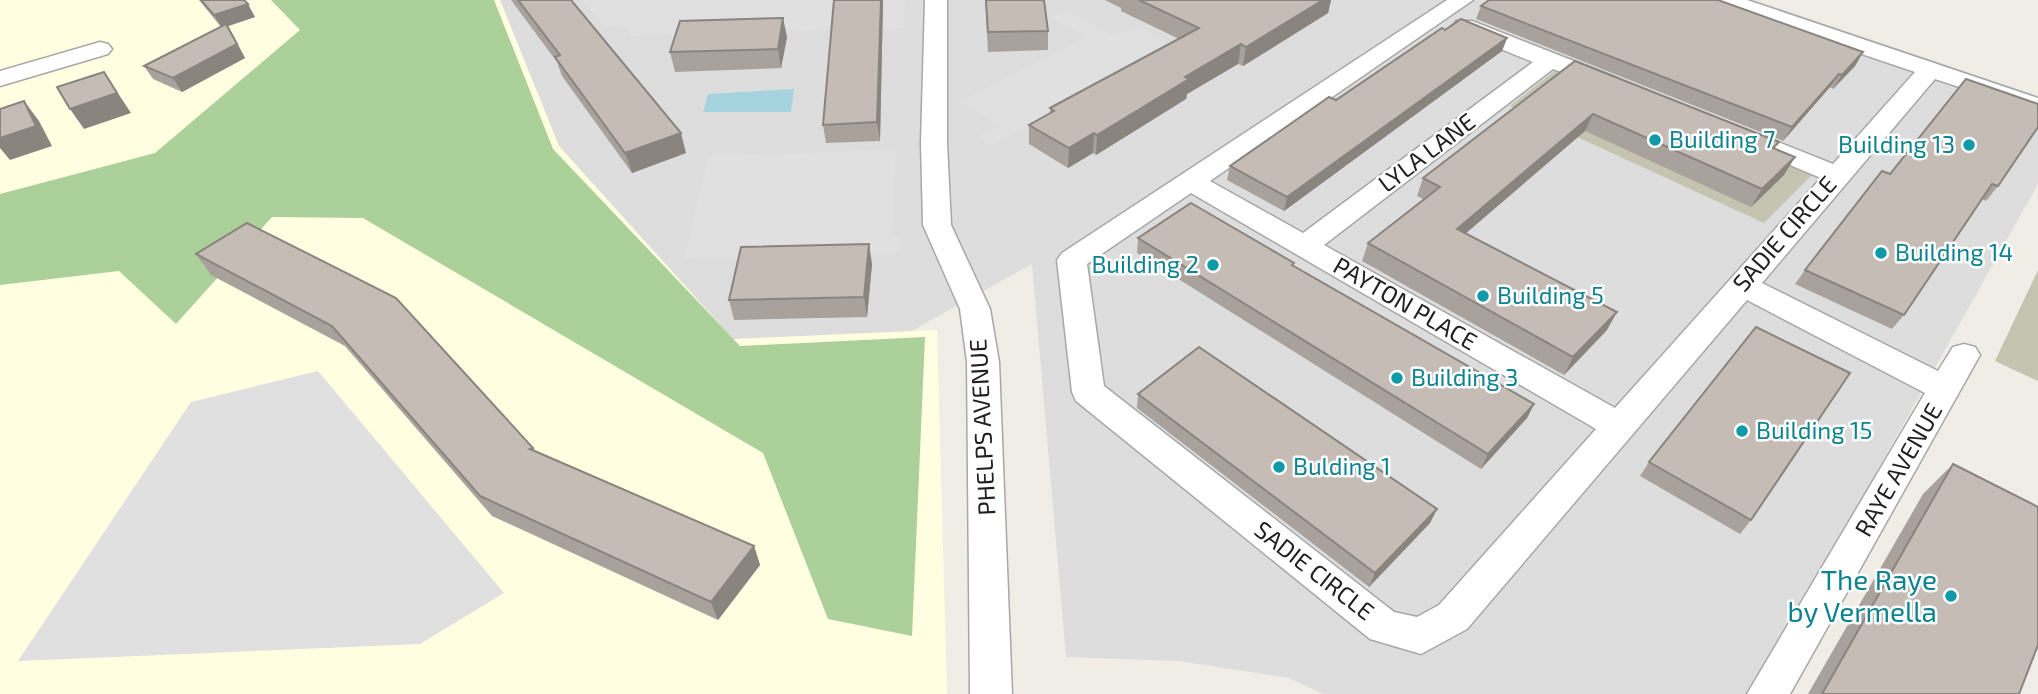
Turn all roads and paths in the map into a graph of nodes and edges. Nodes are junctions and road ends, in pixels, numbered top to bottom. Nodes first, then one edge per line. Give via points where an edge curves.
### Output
1 (936, 0) edge
2 (1462, 0) edge
3 (1725, 0) edge
4 (1439, 15) junction
5 (100, 49) dead end
6 (1550, 60) junction
7 (1930, 71) junction
8 (0, 79) edge
9 (1625, 90) edge
10 (2038, 106) edge
11 (1737, 135) edge
12 (1837, 175) junction
13 (1190, 181) junction
14 (1304, 246) junction
15 (1741, 285) junction
16 (1964, 355) dead end
17 (1946, 390) junction
18 (1619, 426) junction
19 (991, 694) edge
20 (1768, 694) edge

1 - 19 street, PHELPS AVENUE via 937,225 975,309 983,362
2 - 4 street, SADIE CIRCLE
3 - 7 street
4 - 6 street
4 - 13 street, SADIE CIRCLE
5 - 8 street
6 - 9 street
6 - 14 street, LYLA LANE
7 - 10 street
7 - 12 street, SADIE CIRCLE
11 - 12 street
12 - 15 street, SADIE CIRCLE
13 - 14 street, PAYTON PLACE
13 - 18 street, SADIE CIRCLE via 1072,260 1088,392 1384,627 1421,636 1453,617
14 - 18 street, PAYTON PLACE
15 - 17 street
15 - 18 street, SADIE CIRCLE
16 - 17 street, RAYE AVENUE
17 - 20 street, RAYE AVENUE

